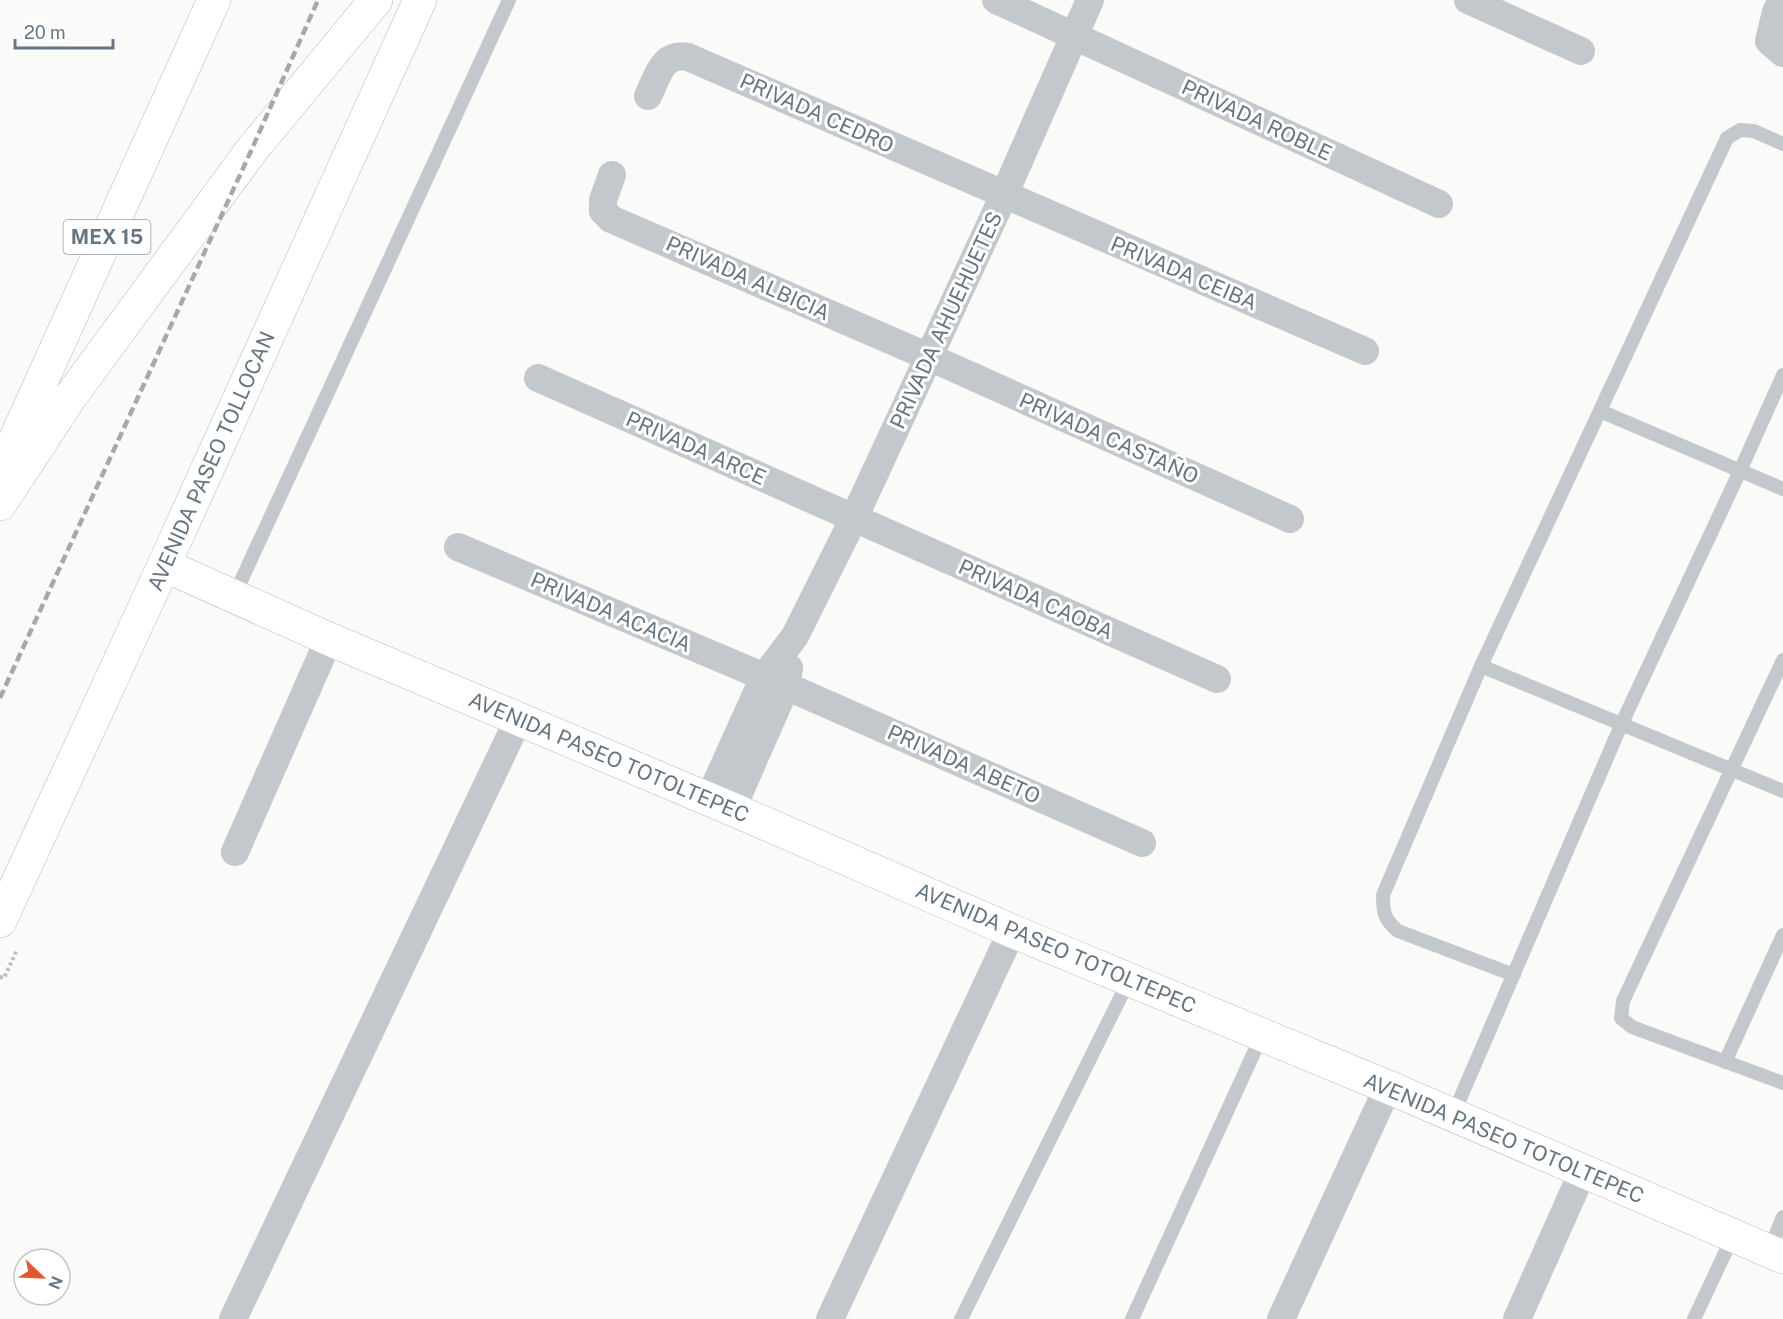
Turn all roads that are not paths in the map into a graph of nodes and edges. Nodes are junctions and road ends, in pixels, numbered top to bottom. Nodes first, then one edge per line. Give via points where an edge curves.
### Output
1 (214, 0) edge
2 (376, 0) edge
3 (420, 0) edge
4 (509, 0) edge
5 (996, 0) edge
6 (1090, 0) edge
7 (1468, 0) edge
8 (1782, 0) edge
9 (1075, 35) junction
10 (1581, 51) dead end
11 (1783, 52) edge
12 (648, 96) dead end
13 (1783, 144) edge
14 (612, 175) dead end
15 (1004, 195) junction
16 (1439, 204) dead end
17 (1365, 351) dead end
18 (929, 357) junction
19 (1783, 375) edge
20 (538, 378) dead end
21 (1600, 411) junction
22 (1740, 471) junction
23 (0, 473) edge
24 (1783, 489) edge
25 (0, 504) edge
26 (854, 518) junction
27 (1290, 519) dead end
28 (458, 547) dead end
29 (164, 565) junction
30 (234, 596) junction
31 (329, 639) junction
32 (1783, 660) edge
33 (1481, 666) junction
34 (1217, 679) dead end
35 (775, 681) junction
36 (519, 718) junction
37 (1622, 723) junction
38 (1732, 769) junction
39 (1783, 791) edge
40 (720, 804) junction
41 (1142, 843) dead end
42 (235, 852) dead end
43 (0, 921) edge
44 (1012, 931) junction
45 (1783, 935) edge
46 (1514, 975) junction
47 (1129, 980) junction
48 (1262, 1035) junction
49 (1725, 1062) junction
50 (1783, 1083) edge
51 (1388, 1087) junction
52 (1454, 1115) junction
53 (1583, 1171) junction
54 (1783, 1217) edge
55 (1733, 1236) junction
56 (1776, 1254) edge
57 (233, 1319) edge
58 (830, 1319) edge
59 (961, 1319) edge
60 (1132, 1319) edge
61 (1281, 1319) edge
62 (1517, 1319) edge
63 (1694, 1319) edge

1 - 23 main road, MEX 15
2 - 25 main road via 250,151 71,396
3 - 29 main road, AVENIDA PASEO TOLLOCAN
4 - 30 lane
5 - 9 street, PRIVADA ROBLE
6 - 9 street, PRIVADA AHUEHUETES
7 - 10 street
8 - 11 street via 1769,41
9 - 15 street, PRIVADA AHUEHUETES
9 - 16 street, PRIVADA ROBLE
12 - 15 street, PRIVADA CEDRO via 667,60 676,55 688,57
13 - 21 lane via 1754,131 1740,130 1727,138
14 - 18 street, PRIVADA ALBICIA via 603,200 603,211 611,219
15 - 17 street, PRIVADA CEIBA
15 - 18 street, PRIVADA AHUEHUETES
18 - 26 street, PRIVADA AHUEHUETES
18 - 27 street, PRIVADA CASTAÑO
19 - 22 lane
20 - 26 street, PRIVADA ARCE
21 - 22 lane
21 - 33 lane
22 - 24 lane
22 - 37 lane
26 - 34 street, PRIVADA CAOBA
26 - 35 street, PRIVADA AHUEHUETES
28 - 35 street, PRIVADA ACACIA
29 - 30 main road, AVENIDA PASEO TOTOLTEPEC
29 - 43 main road, AVENIDA PASEO TOLLOCAN
30 - 31 main road, AVENIDA PASEO TOTOLTEPEC
31 - 36 main road, AVENIDA PASEO TOTOLTEPEC
31 - 42 street
32 - 38 lane
33 - 37 lane
33 - 46 lane via 1383,895 1383,908 1387,921 1398,931
35 - 40 street, PRIVADA AHUEHUETES
35 - 41 street, PRIVADA ABETO
36 - 40 main road, AVENIDA PASEO TOTOLTEPEC
36 - 57 street
37 - 38 lane
37 - 46 lane
38 - 39 lane
38 - 49 lane via 1623,1001 1621,1018 1632,1028
40 - 44 main road, AVENIDA PASEO TOTOLTEPEC
44 - 47 main road, AVENIDA PASEO TOTOLTEPEC
44 - 58 street
45 - 49 lane
46 - 52 lane
47 - 48 main road, AVENIDA PASEO TOTOLTEPEC
47 - 59 lane
48 - 51 main road, AVENIDA PASEO TOTOLTEPEC
48 - 60 lane
49 - 50 lane
51 - 52 main road, AVENIDA PASEO TOTOLTEPEC
51 - 61 street
52 - 53 main road, AVENIDA PASEO TOTOLTEPEC
53 - 55 main road, AVENIDA PASEO TOTOLTEPEC
53 - 62 street
54 - 56 lane
55 - 56 main road, AVENIDA PASEO TOTOLTEPEC
55 - 63 lane

